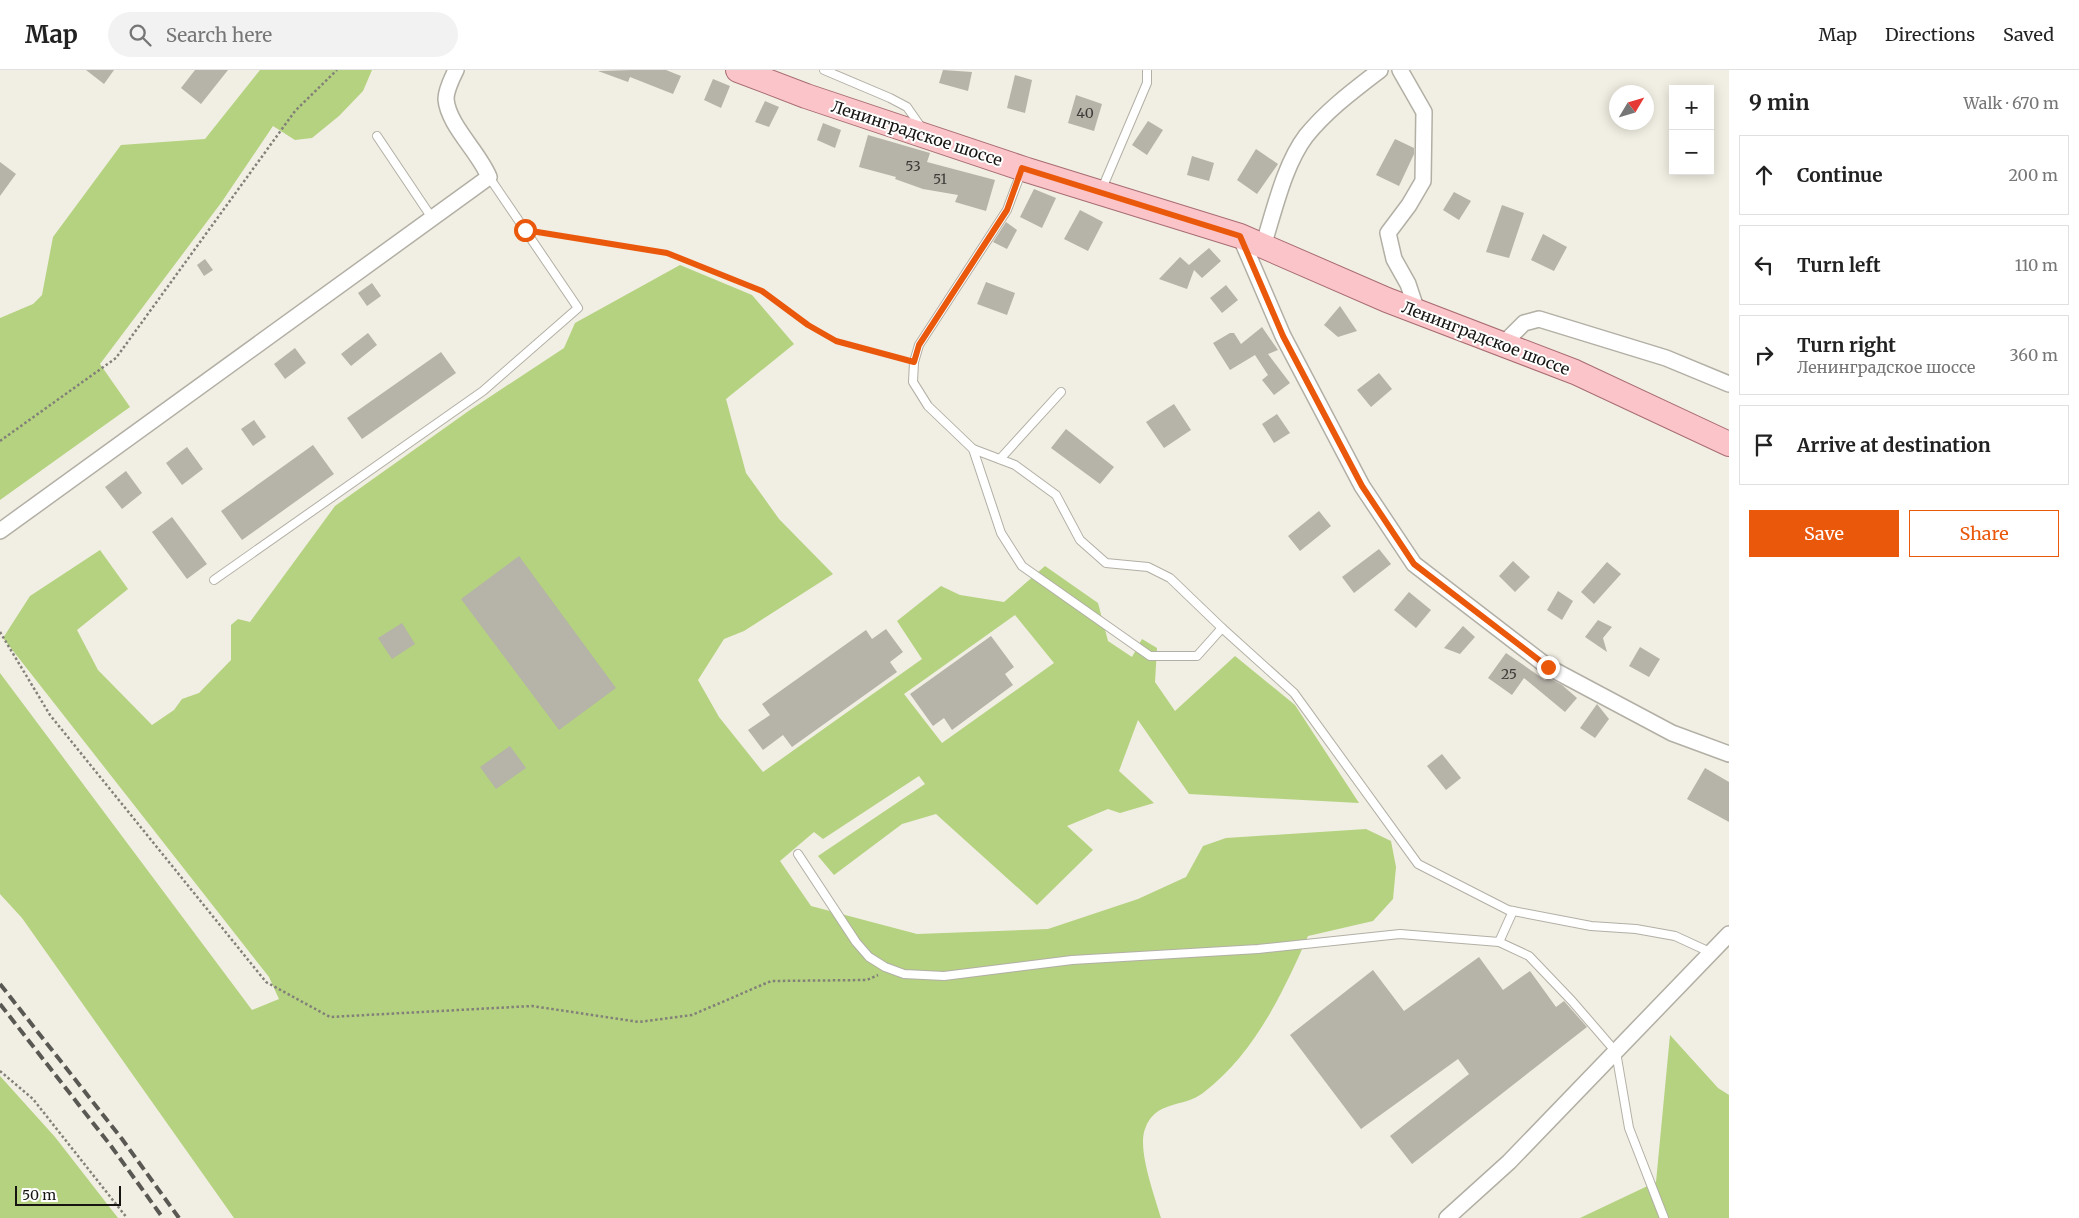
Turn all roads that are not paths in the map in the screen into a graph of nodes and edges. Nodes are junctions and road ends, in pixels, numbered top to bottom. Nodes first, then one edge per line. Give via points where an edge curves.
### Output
1 (456, 70) edge
2 (738, 70) edge
3 (824, 70) edge
4 (1147, 70) edge
5 (1380, 70) edge
6 (1400, 70) edge
7 (377, 136) dead end
8 (927, 136) junction
9 (1022, 168) junction
10 (489, 177) junction
11 (1100, 192) junction
12 (432, 218) junction
13 (1240, 236) junction
14 (1263, 246) junction
15 (1417, 311) junction
16 (1503, 344) junction
17 (1729, 384) edge
18 (1061, 392) dead end
19 (1729, 444) edge
20 (973, 449) junction
21 (1000, 459) junction
22 (0, 531) edge
23 (214, 580) dead end
24 (1222, 628) junction
25 (1729, 754) edge
26 (798, 854) dead end
27 (1513, 911) junction
28 (1729, 934) edge
29 (1499, 942) junction
30 (1712, 953) junction
31 (1616, 1052) junction
32 (1447, 1218) edge
33 (1664, 1218) edge

1 - 10 street via 446,99 453,120
2 - 8 main road, Ленинградское шоссе
3 - 8 lane via 907,107
4 - 11 lane via 1147,83
5 - 14 street via 1333,106 1305,138 1286,175
6 - 15 street via 1424,112 1423,181 1388,233 1394,259 1408,284
7 - 12 lane
8 - 9 main road, Ленинградское шоссе
9 - 11 main road, Ленинградское шоссе
9 - 20 lane via 1007,210 919,345 914,362 913,382 928,406
10 - 12 street
10 - 23 lane via 578,308 483,391
11 - 13 main road, Ленинградское шоссе
12 - 22 street
13 - 14 main road, Ленинградское шоссе
13 - 25 street via 1283,336 1362,486 1414,564 1548,667 1672,732
14 - 15 main road, Ленинградское шоссе
15 - 16 main road, Ленинградское шоссе
16 - 17 street via 1524,324 1539,319 1666,358
16 - 19 main road, Ленинградское шоссе via 1575,372
18 - 21 lane
20 - 21 lane
20 - 24 lane via 1000,533 1022,566 1054,590 1150,656 1197,656
21 - 24 lane via 1015,465 1056,495 1080,540 1106,563 1148,567 1170,578
24 - 27 lane via 1294,693 1418,864
26 - 29 lane via 869,957 904,974 944,976 1072,960 1258,949 1400,934
27 - 29 lane
27 - 30 lane via 1591,926 1674,936
28 - 30 street
29 - 31 lane via 1529,956
30 - 31 street
31 - 32 street via 1509,1162
31 - 33 lane via 1629,1128

